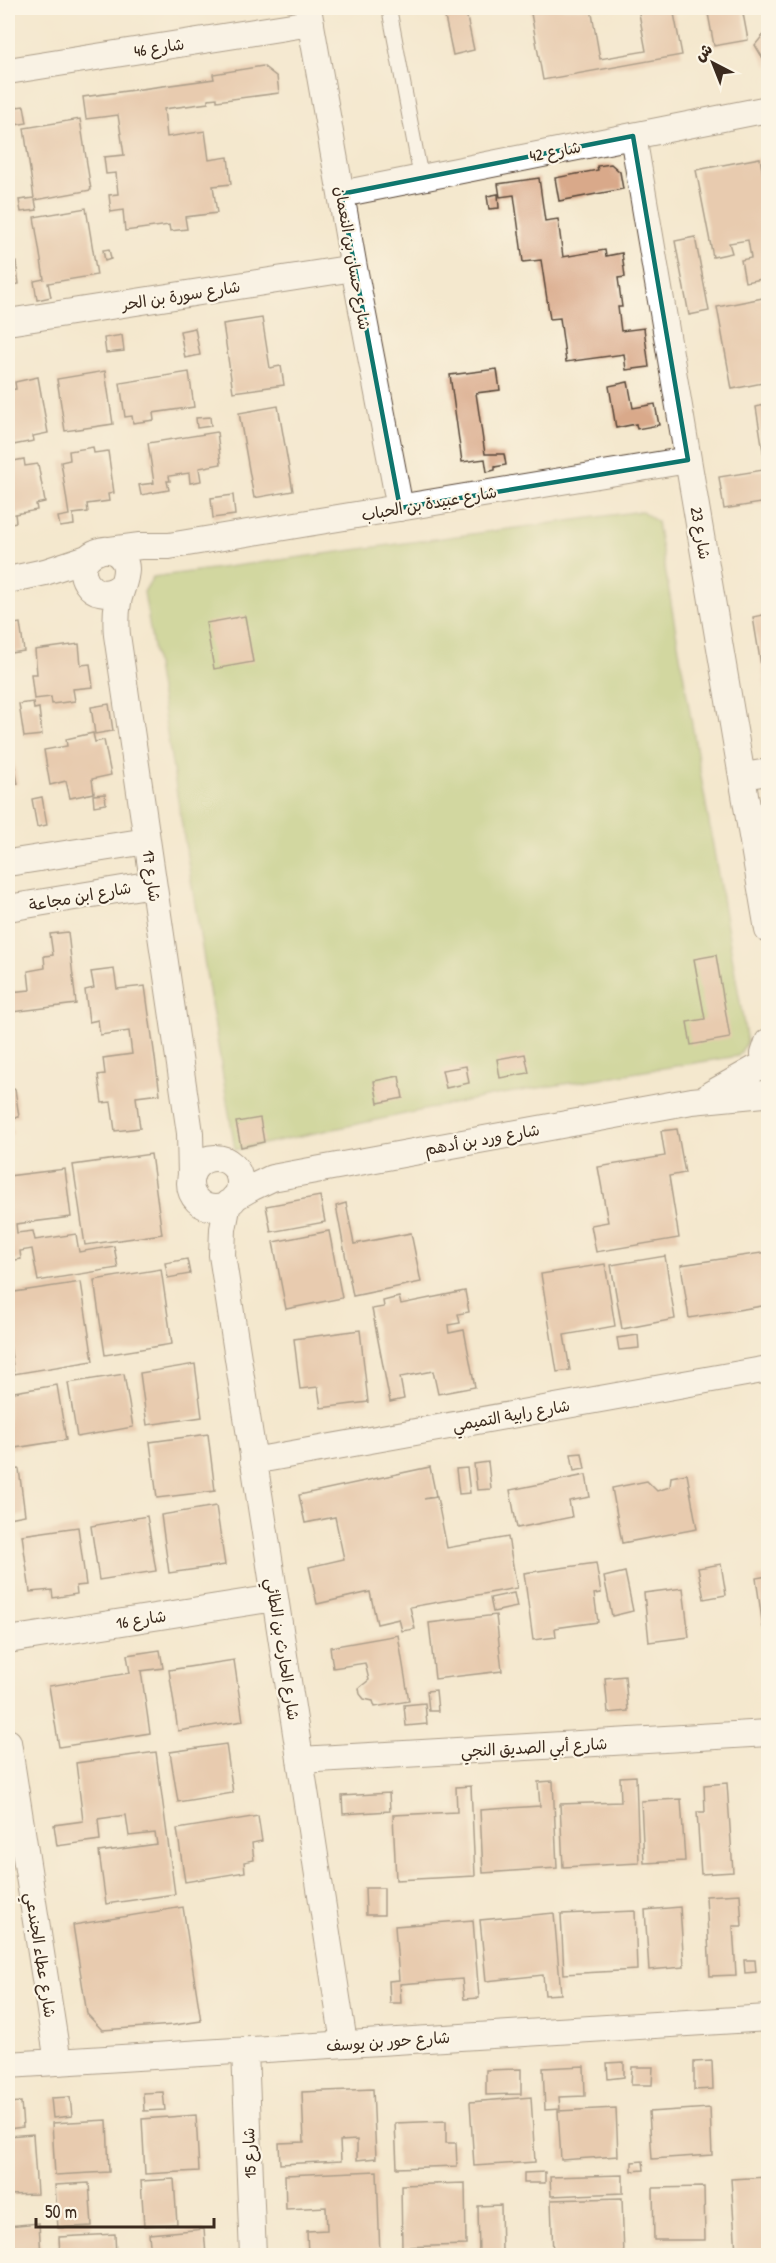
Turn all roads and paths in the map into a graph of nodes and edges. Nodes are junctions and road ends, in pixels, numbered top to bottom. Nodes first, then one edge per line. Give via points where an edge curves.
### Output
1 (389, 8) edge
2 (310, 15) edge
3 (8, 71) edge
4 (768, 109) edge
5 (633, 136) junction
6 (421, 178) junction
7 (341, 194) junction
8 (354, 268) junction
9 (8, 322) edge
10 (688, 460) junction
11 (400, 508) junction
12 (169, 546) junction
13 (99, 554) junction
14 (16, 578) edge
15 (124, 581) junction
16 (90, 587) junction
17 (117, 635) junction
18 (768, 772) edge
19 (742, 776) junction
20 (759, 818) edge
21 (147, 841) junction
22 (8, 864) edge
23 (153, 884) junction
24 (8, 908) edge
25 (768, 930) edge
26 (764, 1054) edge
27 (766, 1095) edge
28 (692, 1101) junction
29 (188, 1118) junction
30 (228, 1164) junction
31 (191, 1177) junction
32 (272, 1178) junction
33 (231, 1201) junction
34 (200, 1202) junction
35 (222, 1255) junction
36 (768, 1369) edge
37 (253, 1461) junction
38 (275, 1598) junction
39 (8, 1640) edge
40 (768, 1733) edge
41 (8, 1742) edge
42 (300, 1760) junction
43 (10, 1771) edge
44 (768, 2018) edge
45 (344, 2043) junction
46 (245, 2050) junction
47 (58, 2062) junction
48 (8, 2065) edge
49 (253, 2256) edge

1 - 6 lane
2 - 3 street, شارع 46
2 - 7 street, شارع حسان بن النعمان
4 - 5 street, شارع 42
5 - 6 street, شارع 42
5 - 10 street, شارع 23
6 - 7 street, شارع 42
7 - 8 street, شارع حسان بن النعمان
8 - 9 street, شارع سورة بن الحر
8 - 11 street, شارع حسان بن النعمان
10 - 11 street, شارع عبيدة بن الحباب
10 - 19 street, شارع 23
11 - 12 street, شارع عبيدة بن الحباب
12 - 13 street, شارع عبيدة بن الحباب via 140,546
12 - 15 street, شارع عبيدة بن الحباب via 145,558
13 - 14 street, شارع عبيدة بن الحباب
13 - 15 street via 117,553 125,563
13 - 16 street via 83,572
14 - 16 street, شارع عبيدة بن الحباب
15 - 16 street via 117,589 104,593
15 - 17 street, شارع 17 via 116,618
16 - 17 street, شارع 17
17 - 21 street, شارع 17
18 - 19 street
19 - 20 street, شارع 23
20 - 25 street, شارع 23
21 - 22 street
21 - 23 street, شارع 17
23 - 24 street, شارع ابن مجاعة
23 - 29 street, شارع 17
26 - 27 street via 754,1078
26 - 28 street, شارع ورد بن أدهم via 729,1086
27 - 28 street, شارع ورد بن أدهم
28 - 32 street, شارع ورد بن أدهم
29 - 30 street, شارع 17 via 201,1140
29 - 31 street, شارع 17
30 - 31 street via 204,1160
30 - 32 street, شارع ورد بن أدهم
30 - 33 street via 240,1184
31 - 34 street via 192,1191
32 - 33 street, شارع ورد بن أدهم
33 - 34 street via 214,1207
33 - 35 street, شارع الحارث بن الطائي via 223,1229
34 - 35 street, شارع الحارث بن الطائي
35 - 37 street, شارع الحارث بن الطائي
36 - 37 street, شارع رابية التميمي
37 - 38 street, شارع الحارث بن الطائي
38 - 39 street, شارع 16
38 - 42 street, شارع الحارث بن الطائي
40 - 42 street, شارع أبي الصديق النجي
41 - 43 street, شارع عطاء الجندعي
42 - 45 street, شارع الحارث بن الطائي
43 - 47 street, شارع عطاء الجندعي
44 - 45 street, شارع حور بن يوسف
45 - 46 street, شارع حور بن يوسف
46 - 47 street, شارع حور بن يوسف
46 - 49 street, شارع 15
47 - 48 street, شارع حور بن يوسف

